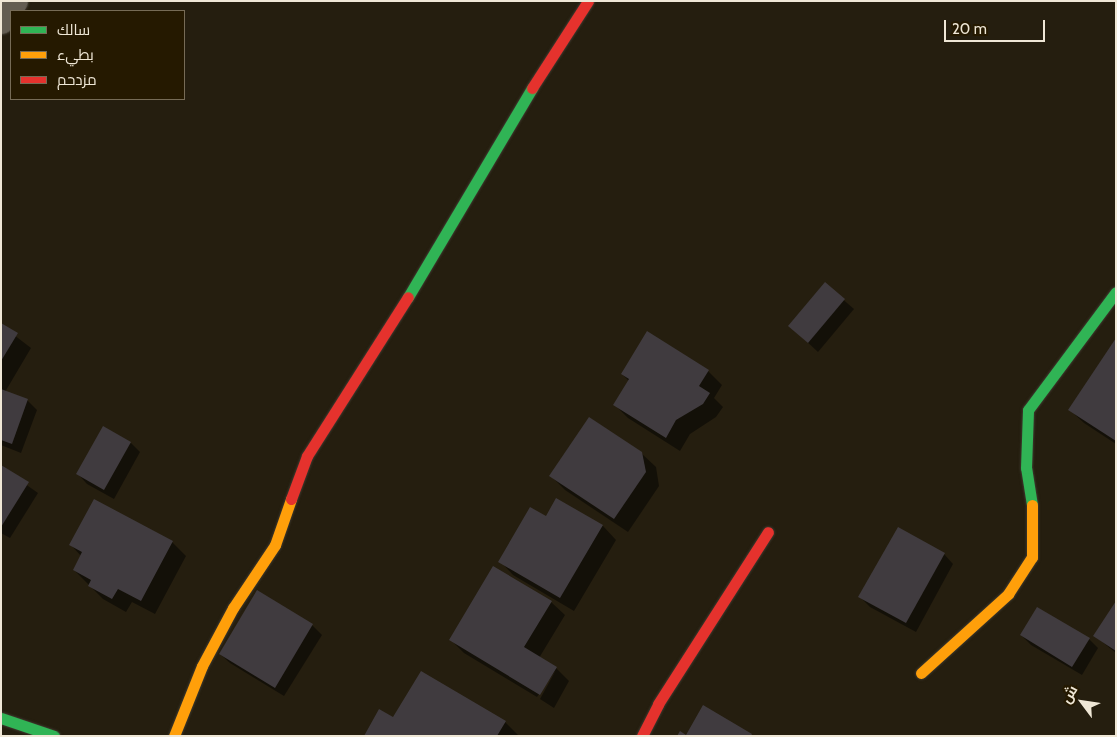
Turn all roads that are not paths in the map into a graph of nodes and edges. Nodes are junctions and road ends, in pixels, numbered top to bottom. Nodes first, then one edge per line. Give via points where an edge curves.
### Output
1 (14, 1) edge
2 (588, 1) edge
3 (1, 20) edge
4 (1116, 292) edge
5 (768, 532) dead end
6 (921, 672) dead end
7 (1, 718) edge
8 (54, 736) edge
9 (174, 736) edge
10 (642, 736) edge

1 - 3 street
2 - 9 street via 521,105 441,245 307,456 276,545 233,608 202,666
4 - 6 street via 1028,410 1026,468 1032,504 1032,557 1008,594
5 - 10 street via 658,704
7 - 8 street

